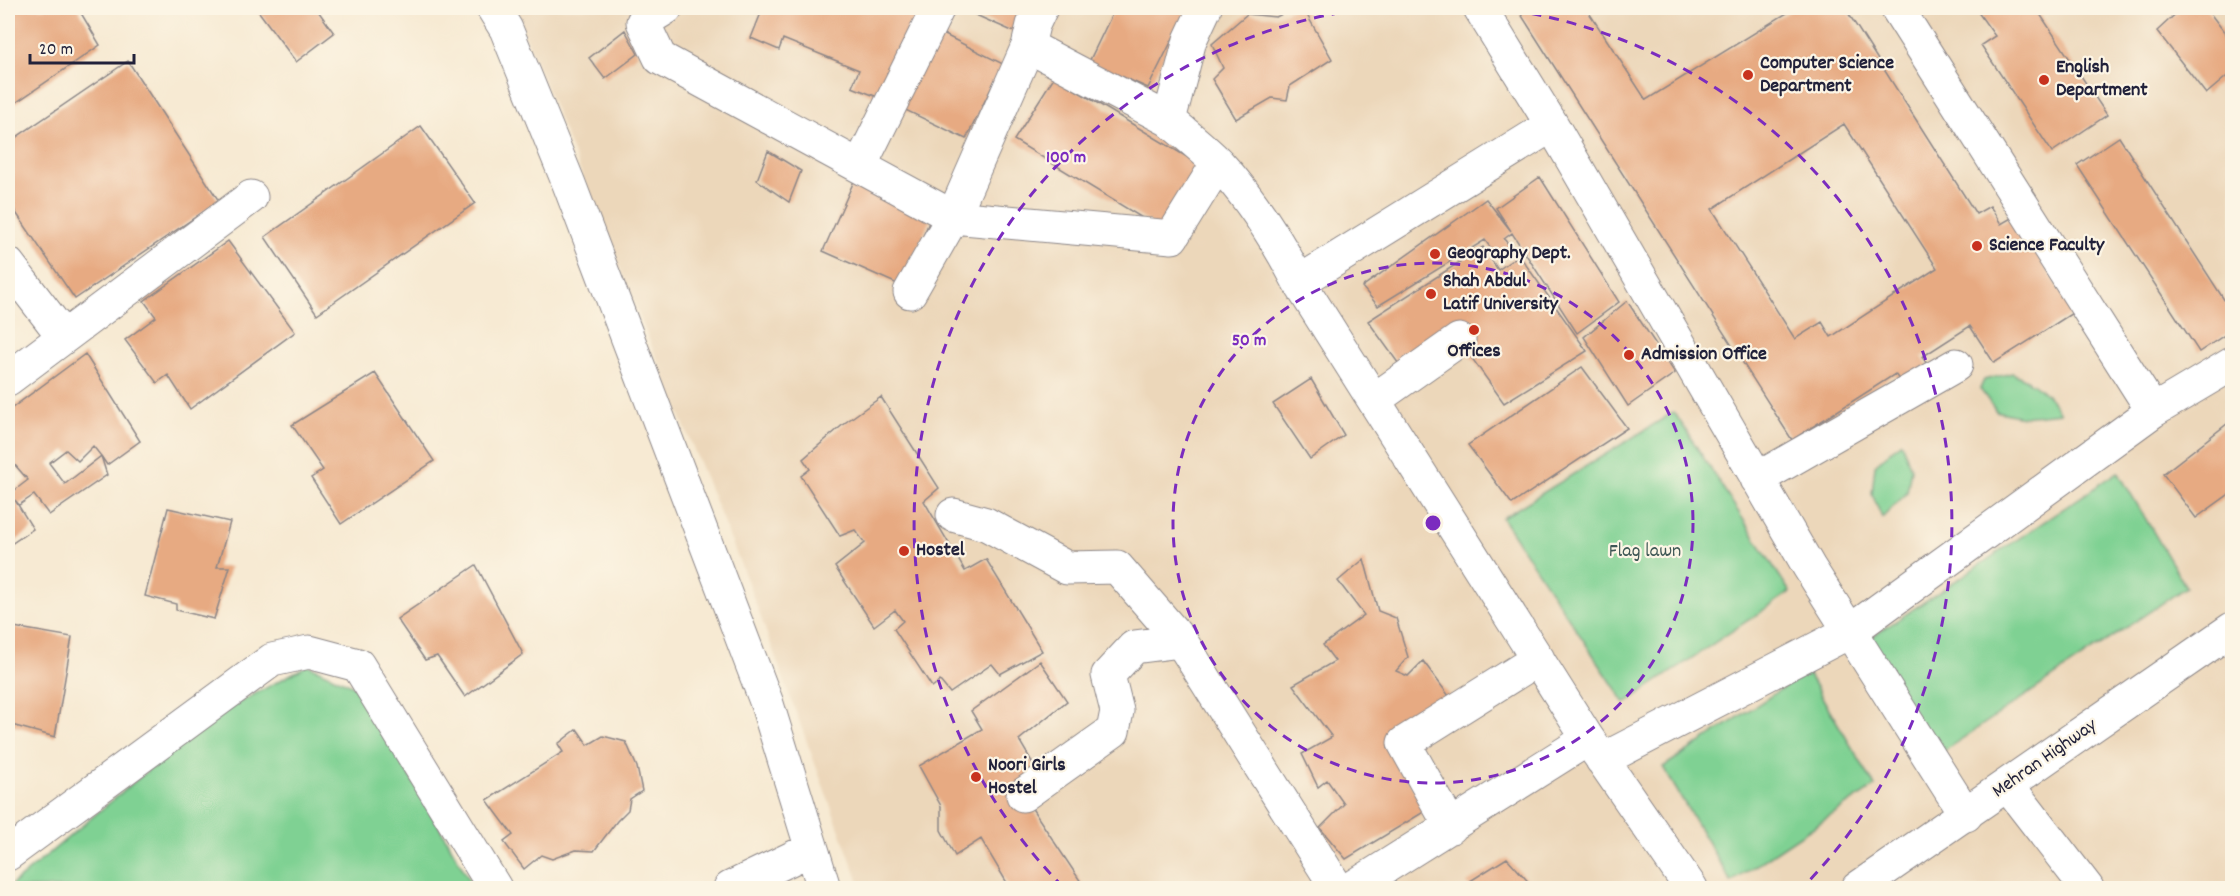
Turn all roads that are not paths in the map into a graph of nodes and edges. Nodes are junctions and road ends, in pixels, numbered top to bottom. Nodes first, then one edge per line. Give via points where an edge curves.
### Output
1 (493, 8) edge
2 (666, 8) edge
3 (938, 8) edge
4 (1041, 8) edge
5 (1205, 8) edge
6 (1480, 8) edge
7 (1897, 8) edge
8 (1028, 46) junction
9 (1169, 120) junction
10 (1552, 125) junction
11 (1218, 163) junction
12 (860, 166) junction
13 (250, 197) dead end
14 (953, 216) junction
15 (8, 264) edge
16 (1299, 282) junction
17 (910, 292) dead end
18 (64, 337) junction
19 (1460, 340) dead end
20 (2232, 364) edge
21 (1956, 365) dead end
22 (8, 379) edge
23 (1374, 400) junction
24 (2153, 411) junction
25 (1757, 478) junction
26 (953, 514) dead end
27 (2232, 629) edge
28 (1849, 632) junction
29 (1181, 641) junction
30 (1538, 659) junction
31 (1595, 749) junction
32 (2008, 786) junction
33 (1023, 795) dead end
34 (1965, 815) junction
35 (1451, 826) junction
36 (811, 849) junction
37 (8, 854) edge
38 (495, 888) edge
39 (730, 888) edge
40 (824, 888) edge
41 (1337, 888) edge
42 (1352, 888) edge
43 (1691, 888) edge
44 (1858, 888) edge
45 (2087, 888) edge

1 - 36 street via 506,29 568,184 766,701
2 - 12 street via 643,22 660,58
3 - 12 street
4 - 8 street
5 - 9 street via 1190,40
6 - 10 street
7 - 24 street
8 - 9 street
8 - 14 street
9 - 11 street
10 - 16 street
10 - 25 street
11 - 14 street via 1172,237
11 - 16 street via 1257,212
12 - 14 street
13 - 18 street
14 - 17 street
15 - 18 street
16 - 23 street
18 - 22 street
19 - 23 street
20 - 24 street
21 - 25 street
23 - 30 street
24 - 28 street
25 - 28 street
26 - 29 street via 986,524 1067,568 1117,567
27 - 32 street, Mehran Highway
28 - 31 street
28 - 34 street
29 - 33 street via 1134,647 1108,675 1117,711 1113,731
29 - 41 street
30 - 31 street
30 - 35 street via 1404,743
31 - 35 street
31 - 43 street
32 - 34 street, Mehran Highway
32 - 45 street
34 - 44 street, Mehran Highway
35 - 42 street
36 - 39 street
36 - 40 street
37 - 38 street via 272,660 309,652 358,665

